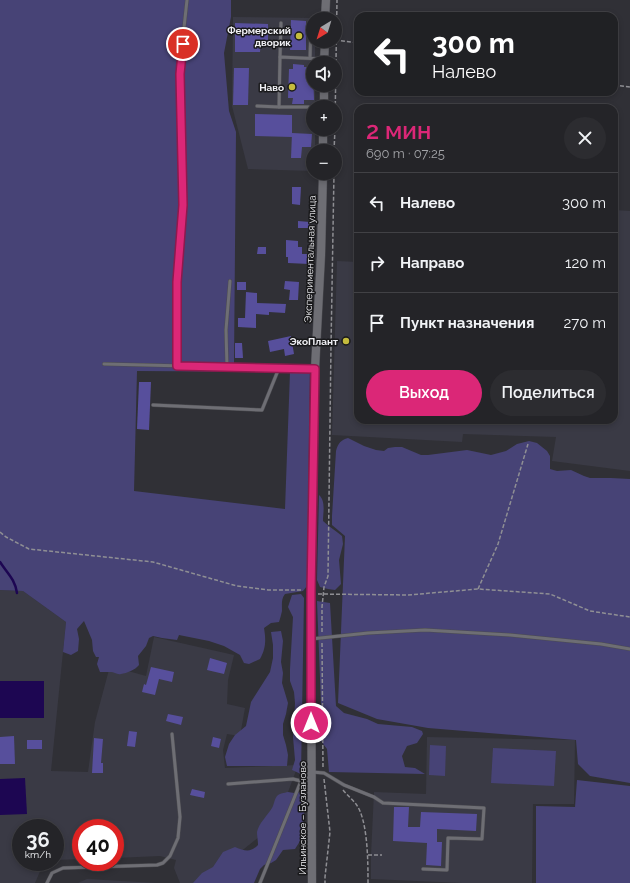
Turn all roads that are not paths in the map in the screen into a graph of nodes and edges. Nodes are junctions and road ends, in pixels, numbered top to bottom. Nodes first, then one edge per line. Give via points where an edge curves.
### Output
1 (187, 0) edge
2 (326, 0) edge
3 (325, 12) edge
4 (281, 23) dead end
5 (280, 57) junction
6 (306, 58) edge
7 (257, 106) dead end
8 (279, 106) junction
9 (306, 107) edge
10 (323, 180) edge
11 (230, 281) dead end
12 (104, 364) dead end
13 (177, 366) junction
14 (227, 367) junction
15 (279, 368) junction
16 (315, 369) junction
17 (153, 405) dead end
18 (311, 639) junction
19 (630, 649) edge
20 (172, 734) dead end
21 (312, 773) junction
22 (301, 781) junction
23 (228, 784) dead end
24 (423, 869) dead end
25 (47, 883) edge
26 (260, 883) edge
27 (312, 883) edge

1 - 13 lane via 180,74 183,205 177,282
2 - 3 street
4 - 5 lane
5 - 6 lane
5 - 8 lane
7 - 8 lane
8 - 9 lane
10 - 16 street, Экспериментальная улица
11 - 14 lane via 226,330
12 - 13 lane
13 - 14 lane
14 - 15 lane
15 - 16 lane
15 - 17 lane via 262,410
16 - 18 street, Ильинское – Бузланово
18 - 19 lane via 425,630 510,634
18 - 21 street, Ильинское – Бузланово
20 - 25 lane via 180,817 178,838 170,856 157,865 63,868 52,873
21 - 22 lane
21 - 24 lane via 324,773 383,803 484,808 482,839 448,838 447,870
21 - 27 street, Ильинское – Бузланово
22 - 23 lane via 293,779
22 - 26 lane

